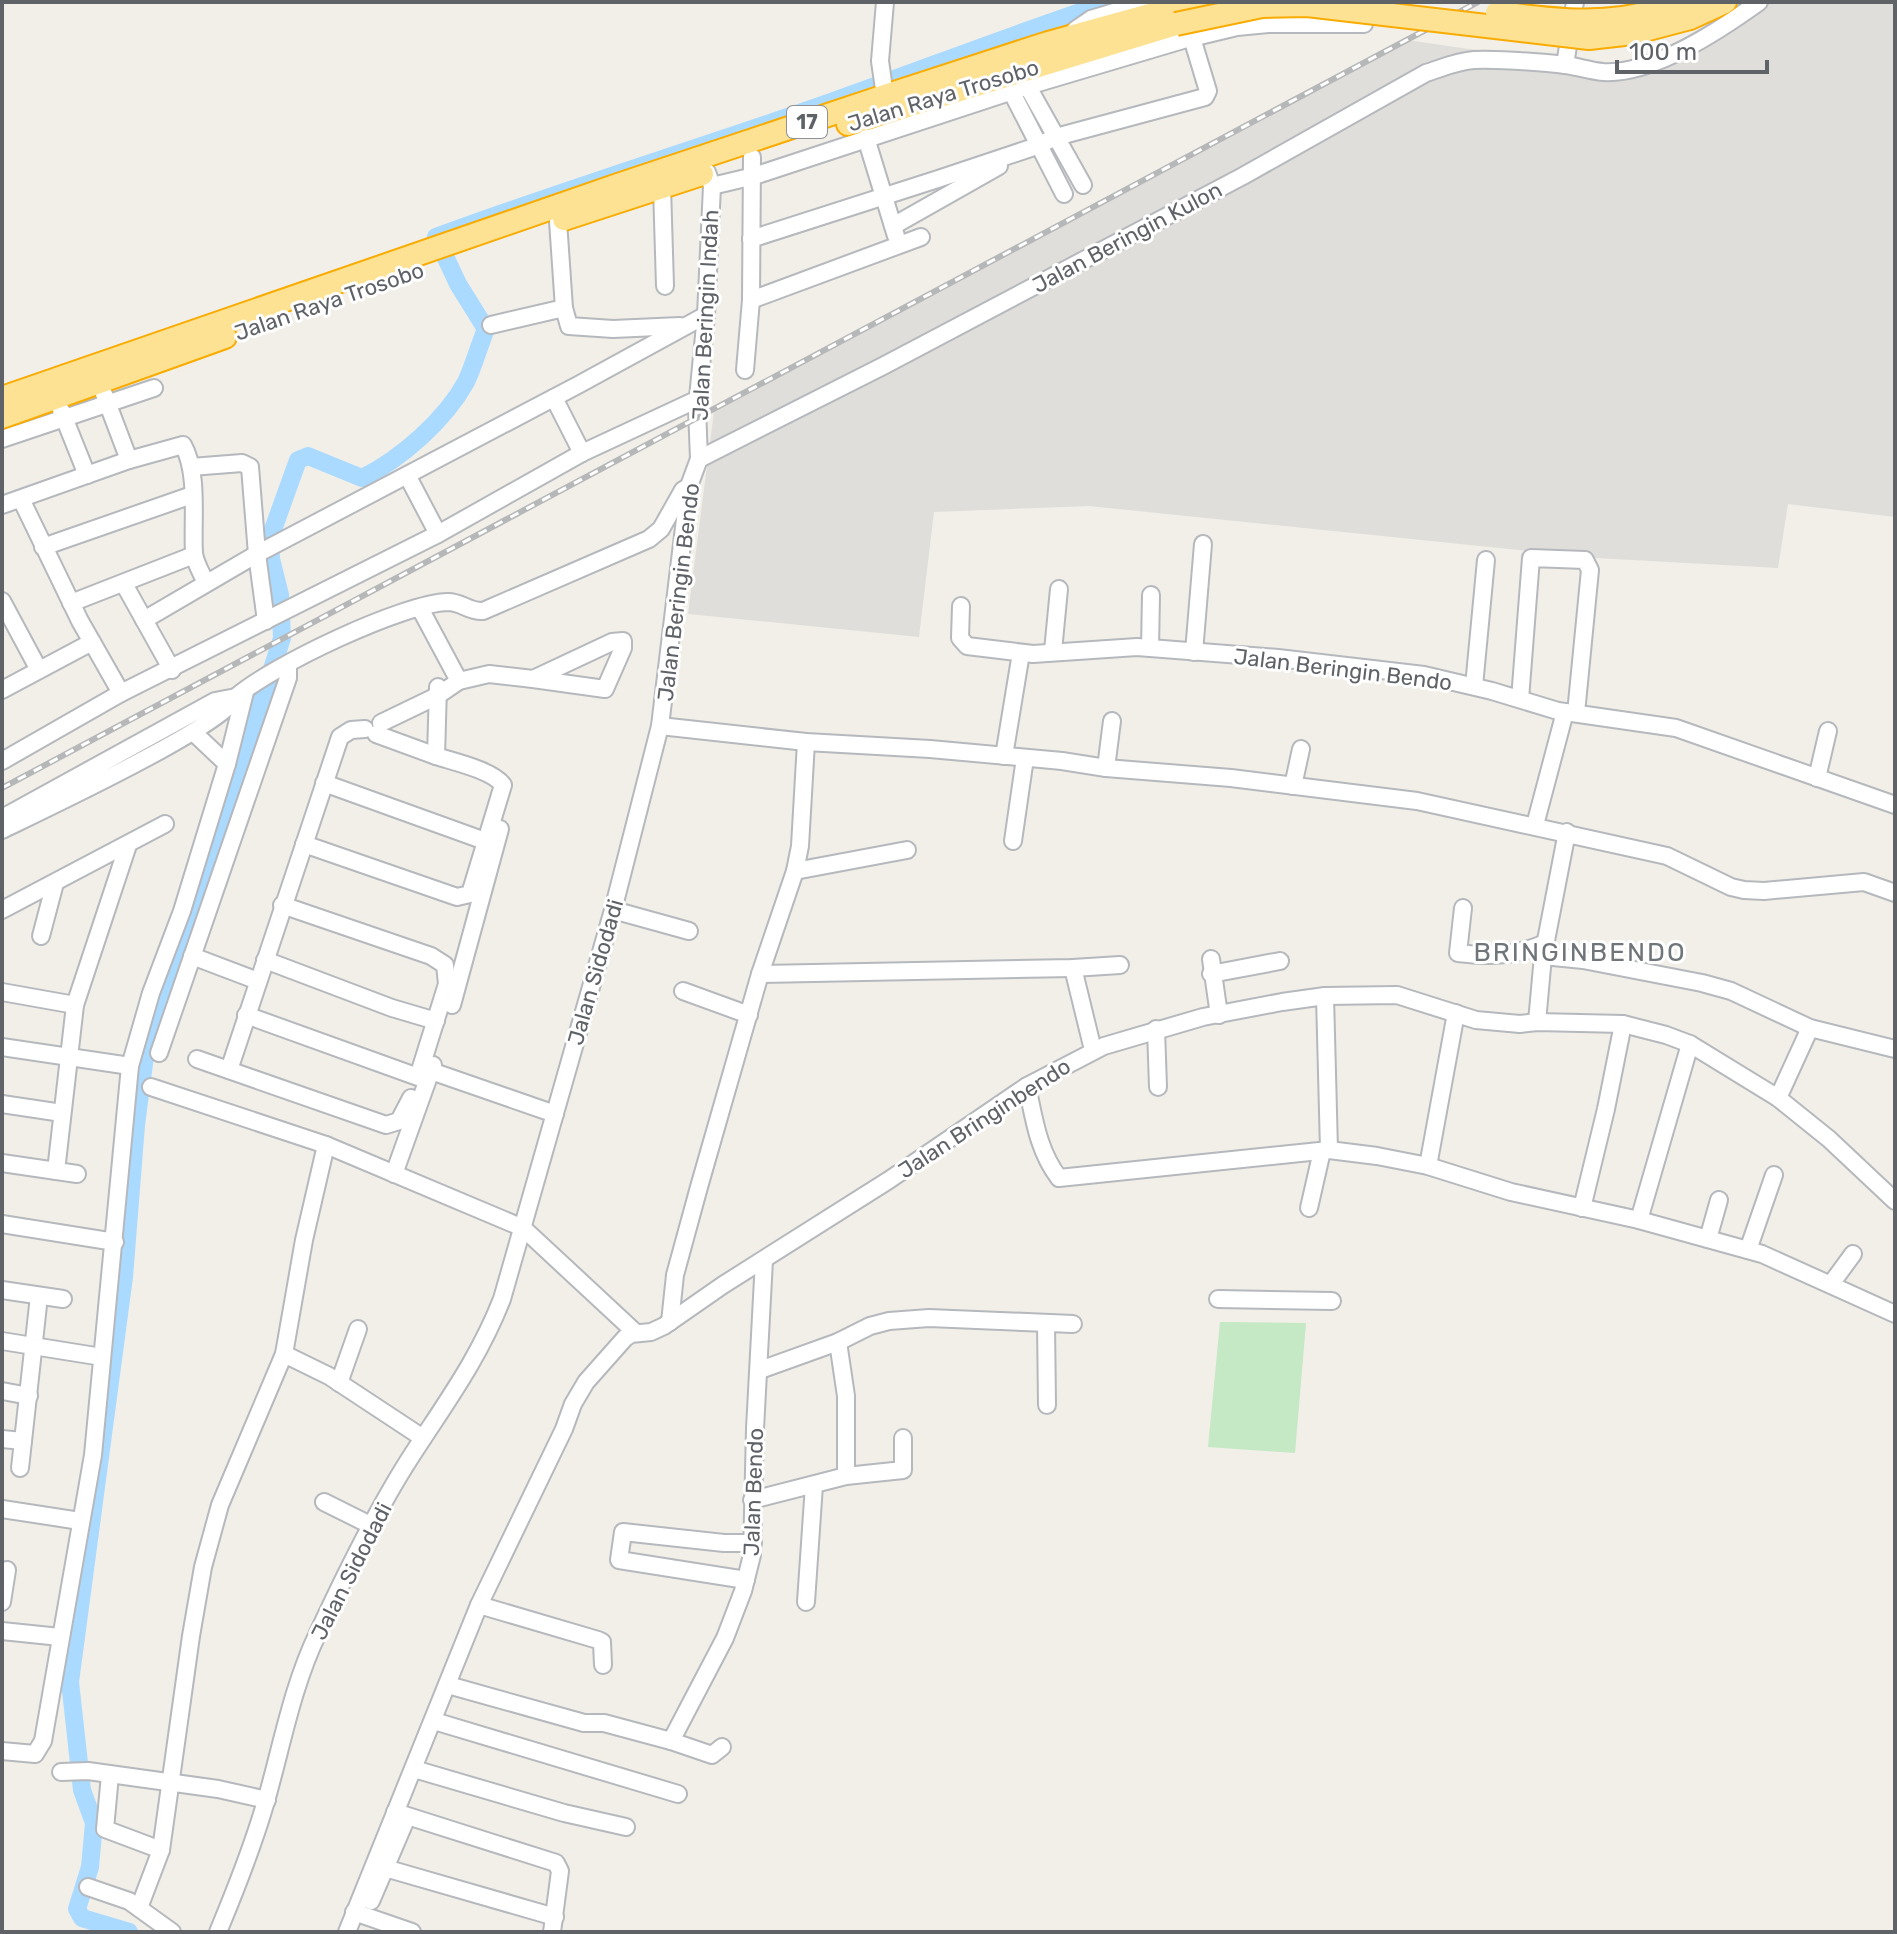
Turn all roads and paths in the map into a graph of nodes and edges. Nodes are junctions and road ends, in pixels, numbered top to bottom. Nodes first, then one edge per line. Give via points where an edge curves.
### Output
1 (885, 2) edge
2 (1147, 2) edge
3 (1197, 2) edge
4 (1342, 2) edge
5 (1412, 2) edge
6 (1575, 2) edge
7 (1725, 2) edge
8 (1759, 2) edge
9 (1687, 8) edge
10 (1179, 23) junction
11 (1341, 24) junction
12 (1364, 24) dead end
13 (1061, 40) junction
14 (1565, 65) junction
15 (1015, 81) junction
16 (884, 87) junction
17 (1056, 137) junction
18 (866, 138) junction
19 (1036, 146) junction
20 (753, 166) junction
21 (709, 179) junction
22 (1083, 185) dead end
23 (662, 187) junction
24 (1064, 194) dead end
25 (885, 196) junction
26 (558, 221) junction
27 (893, 226) junction
28 (921, 237) dead end
29 (751, 239) junction
30 (899, 246) junction
31 (442, 254) junction
32 (665, 286) dead end
33 (751, 300) junction
34 (564, 308) junction
35 (706, 315) junction
36 (491, 325) dead end
37 (686, 326) junction
38 (617, 329) junction
39 (630, 356) junction
40 (745, 370) dead end
41 (154, 388) dead end
42 (104, 392) junction
43 (2, 398) edge
44 (554, 398) junction
45 (698, 399) junction
46 (61, 408) junction
47 (2, 417) edge
48 (2, 439) edge
49 (582, 453) junction
50 (699, 459) junction
51 (129, 460) junction
52 (191, 467) junction
53 (87, 475) junction
54 (407, 475) junction
55 (689, 486) junction
56 (192, 495) junction
57 (21, 499) junction
58 (2, 505) edge
59 (438, 534) junction
60 (1203, 544) dead end
61 (43, 547) junction
62 (267, 549) junction
63 (194, 555) junction
64 (1486, 560) dead end
65 (206, 583) junction
66 (124, 584) junction
67 (1059, 589) dead end
68 (1151, 595) dead end
69 (2, 601) edge
70 (71, 603) junction
71 (961, 606) dead end
72 (417, 608) junction
73 (276, 616) junction
74 (144, 620) junction
75 (92, 642) junction
76 (1150, 648) junction
77 (1053, 651) junction
78 (1194, 652) junction
79 (1021, 653) junction
80 (281, 668) junction
81 (39, 670) junction
82 (172, 670) junction
83 (533, 679) junction
84 (1474, 686) junction
85 (445, 688) junction
86 (246, 689) junction
87 (2, 690) edge
88 (121, 693) junction
89 (1520, 699) junction
90 (1570, 713) junction
91 (1112, 721) dead end
92 (198, 722) junction
93 (373, 726) junction
94 (660, 726) junction
95 (1828, 731) dead end
96 (806, 742) junction
97 (1301, 749) dead end
98 (436, 756) junction
99 (1004, 756) junction
100 (1025, 758) junction
101 (2, 761) edge
102 (227, 764) junction
103 (1106, 768) junction
104 (1817, 778) junction
105 (324, 783) junction
106 (1293, 786) junction
107 (1895, 805) edge
108 (639, 808) joint
109 (2, 818) edge
110 (165, 824) dead end
111 (1535, 825) junction
112 (500, 829) dead end
113 (2, 830) edge
114 (1567, 832) junction
115 (485, 841) junction
116 (1013, 841) dead end
117 (304, 844) junction
118 (128, 845) junction
119 (907, 850) dead end
120 (795, 871) junction
121 (55, 883) junction
122 (1895, 893) edge
123 (282, 905) junction
124 (1463, 908) dead end
125 (2, 910) edge
126 (613, 910) junction
127 (689, 931) dead end
128 (41, 936) dead end
129 (1544, 949) junction
130 (192, 956) junction
131 (265, 960) junction
132 (1280, 961) dead end
133 (1120, 965) dead end
134 (1073, 968) junction
135 (760, 974) junction
136 (258, 981) junction
137 (683, 991) dead end
138 (2, 992) edge
139 (1325, 996) junction
140 (75, 1005) junction
141 (1456, 1013) junction
142 (246, 1015) junction
143 (749, 1015) junction
144 (1219, 1015) junction
145 (436, 1021) junction
146 (1537, 1022) junction
147 (1623, 1024) junction
148 (1810, 1028) junction
149 (1156, 1029) junction
150 (1690, 1044) junction
151 (2, 1047) edge
152 (1895, 1048) edge
153 (1093, 1050) junction
154 (159, 1053) dead end
155 (68, 1059) junction
156 (197, 1059) dead end
157 (130, 1066) junction
158 (229, 1070) junction
159 (424, 1074) junction
160 (1027, 1086) junction
161 (151, 1087) dead end
162 (1158, 1087) dead end
163 (1778, 1098) junction
164 (2, 1104) edge
165 (62, 1113) junction
166 (555, 1114) junction
167 (326, 1145) junction
168 (1326, 1150) junction
169 (2, 1163) edge
170 (1428, 1166) junction
171 (56, 1171) junction
172 (77, 1174) dead end
173 (394, 1174) junction
174 (1774, 1175) dead end
175 (1719, 1200) dead end
176 (1895, 1201) edge
177 (1309, 1208) dead end
178 (1582, 1208) junction
179 (1639, 1220) junction
180 (2, 1224) edge
181 (523, 1228) junction
182 (1708, 1239) junction
183 (115, 1242) junction
184 (1748, 1250) junction
185 (1853, 1254) dead end
186 (764, 1260) junction
187 (1831, 1284) junction
188 (2, 1290) edge
189 (39, 1296) junction
190 (63, 1299) dead end
191 (1218, 1299) dead end
192 (1332, 1301) dead end
193 (1895, 1314) edge
194 (670, 1322) junction
195 (1046, 1323) junction
196 (1073, 1324) dead end
197 (358, 1329) dead end
198 (643, 1332) junction
199 (2, 1341) edge
200 (838, 1342) junction
201 (34, 1345) junction
202 (284, 1354) junction
203 (102, 1357) junction
204 (760, 1370) junction
205 (339, 1383) junction
206 (2, 1391) edge
207 (29, 1396) junction
208 (1047, 1405) dead end
209 (423, 1438) junction
210 (903, 1438) dead end
211 (2, 1439) edge
212 (23, 1441) junction
213 (20, 1468) dead end
214 (846, 1476) junction
215 (814, 1485) junction
216 (752, 1500) junction
217 (324, 1502) dead end
218 (2, 1509) edge
219 (80, 1521) junction
220 (372, 1526) junction
221 (753, 1543) junction
222 (11, 1570) edge
223 (746, 1580) junction
224 (2, 1602) edge
225 (806, 1602) dead end
226 (479, 1605) junction
227 (2, 1631) edge
228 (60, 1637) junction
229 (603, 1665) dead end
230 (448, 1685) junction
231 (434, 1721) junction
232 (671, 1741) junction
233 (722, 1747) dead end
234 (2, 1751) edge
235 (414, 1769) junction
236 (74, 1772) dead end
237 (110, 1775) junction
238 (172, 1784) junction
239 (678, 1794) dead end
240 (267, 1800) junction
241 (401, 1815) junction
242 (626, 1827) dead end
243 (161, 1850) junction
244 (385, 1868) junction
245 (88, 1887) dead end
246 (139, 1908) junction
247 (359, 1915) junction
248 (554, 1925) edge
249 (172, 1932) edge
250 (218, 1932) edge
251 (347, 1932) edge
252 (412, 1932) edge

1 - 16 street via 880,61
2 - 13 street via 1091,19
3 - 10 highway, Jalan Raya Trosobo / 17
4 - 11 street
5 - 9 highway, Jalan Raya Trosobo / 17, bridge via 1571,21
6 - 14 street
7 - 9 highway, Jalan Raya Trosobo / 17
8 - 14 street, Jalan Beringin Kulon via 1694,44 1642,65 1605,72
9 - 10 highway, Jalan Raya Trosobo / 17, bridge via 1633,33 1589,38 1307,5 1262,6
10 - 11 street
10 - 13 highway, Jalan Raya Trosobo / 17
10 - 15 highway, Jalan Raya Trosobo / 17
10 - 17 street via 1208,91 1205,97
11 - 12 street
13 - 16 highway, Jalan Raya Trosobo / 17
14 - 50 street, Jalan Beringin Kulon via 1474,60 1426,73 1243,176
15 - 17 street
15 - 18 street
15 - 19 street
15 - 20 highway, Jalan Raya Trosobo / 17
16 - 31 highway, Jalan Raya Trosobo / 17
17 - 19 street
17 - 22 street
18 - 20 street
18 - 25 street
19 - 24 street
19 - 25 street
19 - 27 street
20 - 21 highway, Jalan Raya Trosobo / 17
20 - 29 street
21 - 23 highway, Jalan Raya Trosobo / 17
21 - 35 street, Jalan Beringin Indah
23 - 26 highway, Jalan Raya Trosobo / 17
23 - 32 street
25 - 27 street
25 - 29 street
26 - 31 highway, Jalan Raya Trosobo / 17
26 - 34 street
27 - 30 street
28 - 30 street
29 - 33 street
30 - 33 street
31 - 42 highway, Jalan Raya Trosobo / 17
31 - 43 highway, Jalan Raya Trosobo / 17
33 - 40 street
34 - 36 street
34 - 38 street via 574,327
35 - 37 street
35 - 45 street, Jalan Beringin Indah
37 - 38 street
37 - 39 street
38 - 39 street
39 - 44 street
41 - 42 street
42 - 46 highway, Jalan Raya Trosobo / 17
42 - 51 street
44 - 49 street
44 - 54 street
45 - 49 street
45 - 50 street, Jalan Beringin Indah
46 - 47 highway, Jalan Raya Trosobo / 17
46 - 48 street
46 - 53 street
49 - 59 street
50 - 55 street, Jalan Beringin Bendo
51 - 52 street via 182,445
51 - 53 street
52 - 56 street
52 - 62 street via 250,467
53 - 57 street
54 - 59 street
54 - 62 street
55 - 72 street via 649,539 483,611 451,602
55 - 94 street, Jalan Beringin Bendo
56 - 61 street
56 - 63 street
57 - 58 street
57 - 61 street
59 - 73 street
60 - 78 street
61 - 70 street
62 - 65 street
62 - 73 street
63 - 65 street
63 - 66 street
64 - 84 street
65 - 74 street
66 - 70 street
66 - 74 street
67 - 77 street
68 - 76 street
69 - 81 street
70 - 75 street
71 - 79 street, Jalan Beringin Bendo via 962,642 967,646
72 - 80 street
72 - 85 street
73 - 82 street
74 - 82 street
75 - 81 street
75 - 88 street
76 - 77 street, Jalan Beringin Bendo
76 - 78 street, Jalan Beringin Bendo
77 - 79 street, Jalan Beringin Bendo
78 - 84 street, Jalan Beringin Bendo via 1387,670
79 - 99 street
80 - 86 street
80 - 130 street via 288,678
81 - 87 street
82 - 88 street
83 - 83 street via 605,689 623,641 612,642
83 - 85 street via 489,674
84 - 89 street, Jalan Beringin Bendo
85 - 93 street
85 - 98 street
86 - 92 street via 215,701
86 - 102 street
88 - 101 street
89 - 90 street, Jalan Beringin Bendo
89 - 90 street via 1531,558 1585,560 1590,570
90 - 104 street, Jalan Beringin Bendo via 1676,728
90 - 111 street
91 - 103 street
92 - 102 street
92 - 109 street
92 - 113 street
93 - 98 street
93 - 105 street via 340,737
94 - 96 street, Jalan Beringin Bendo
94 - 108 street, Jalan Beringin Bendo
95 - 104 street
96 - 99 street, Jalan Beringin Bendo
96 - 120 street
97 - 106 street
98 - 115 street via 501,780
99 - 100 street, Jalan Beringin Bendo
100 - 103 street, Jalan Beringin Bendo
100 - 116 street
102 - 157 street
103 - 106 street, Jalan Beringin Bendo
104 - 107 street, Jalan Beringin Bendo
105 - 115 street
105 - 117 street
106 - 111 street, Jalan Beringin Bendo via 1417,801
108 - 126 street, Jalan Sidodadi
110 - 118 street
111 - 114 street, Jalan Beringin Bendo
112 - 159 street via 465,965
114 - 122 street, Jalan Beringin Bendo via 1667,856 1744,890 1864,882
114 - 129 street
115 - 117 street via 472,890 465,897
117 - 123 street
118 - 121 street
118 - 140 street
119 - 120 street
120 - 135 street
121 - 125 street
121 - 128 street
123 - 131 street
123 - 145 street via 441,961 447,984
124 - 129 street via 1458,953 1507,955
126 - 127 street
126 - 166 street, Jalan Sidodadi
129 - 146 street
129 - 148 street via 1731,991
130 - 136 street
130 - 154 street
131 - 136 street
131 - 145 street
132 - 144 street via 1211,966
133 - 134 street
134 - 135 street
134 - 153 street
135 - 143 street
136 - 142 street
137 - 143 street
138 - 140 street
139 - 141 street, Jalan Bringinbendo via 1397,995
139 - 144 street, Jalan Bringinbendo
139 - 168 street
140 - 155 street
141 - 146 street, Jalan Bringinbendo via 1499,1023
141 - 170 street
142 - 158 street
142 - 159 street
143 - 194 street via 675,1275
144 - 149 street, Jalan Bringinbendo
145 - 159 street
146 - 147 street, Jalan Bringinbendo
147 - 150 street, Jalan Bringinbendo
147 - 178 street
148 - 152 street
148 - 163 street
149 - 153 street, Jalan Bringinbendo
149 - 162 street
150 - 163 street, Jalan Bringinbendo
150 - 179 street
151 - 155 street
153 - 160 street, Jalan Bringinbendo
155 - 157 street
155 - 165 street
156 - 158 street
157 - 183 street
158 - 159 street via 386,1125 394,1125 405,1114
159 - 166 street
159 - 173 street
160 - 168 street via 1040,1143 1059,1178
160 - 186 street, Jalan Bringinbendo
161 - 167 street
163 - 176 street, Jalan Bringinbendo
164 - 165 street
165 - 171 street
166 - 181 street, Jalan Sidodadi
167 - 173 street
167 - 202 street
168 - 170 street
168 - 177 street
169 - 171 street
170 - 178 street
171 - 172 street
173 - 181 street
174 - 184 street
175 - 182 street
178 - 179 street
179 - 182 street
180 - 183 street
181 - 198 street
181 - 209 street, Jalan Sidodadi via 489,1334
182 - 184 street
183 - 203 street
184 - 187 street
185 - 187 street
186 - 194 street, Jalan Bringinbendo
186 - 204 street, Jalan Bendo
187 - 193 street
188 - 189 street
189 - 190 street
189 - 201 street
191 - 192 street
194 - 198 street, Jalan Bringinbendo
195 - 196 street
195 - 200 street via 889,1321
195 - 208 street
197 - 205 street
198 - 226 street via 625,1338 586,1382
199 - 201 street
200 - 204 street
200 - 214 street via 846,1396
201 - 203 street
201 - 207 street
202 - 205 street
202 - 238 street via 210,1540 191,1636
203 - 219 street via 93,1455
204 - 216 street, Jalan Bendo
205 - 209 street
206 - 207 street
207 - 212 street
209 - 220 street, Jalan Sidodadi
210 - 214 street via 903,1470
211 - 212 street
212 - 213 street
214 - 215 street
215 - 216 street
215 - 225 street
216 - 221 street, Jalan Bendo
217 - 220 street
218 - 219 street
219 - 228 street
220 - 240 street, Jalan Sidodadi via 298,1682
221 - 223 street, Jalan Bendo
221 - 223 street via 623,1532 619,1560
222 - 224 street
223 - 232 street, Jalan Bendo via 725,1638
226 - 229 street via 598,1640
226 - 230 street
227 - 228 street
228 - 234 street via 40,1750 28,1755
230 - 231 street
230 - 232 street
231 - 235 street
231 - 239 street
232 - 233 street via 712,1755
235 - 241 street
235 - 242 street
236 - 237 street
237 - 238 street
237 - 243 street via 105,1829
238 - 240 street
238 - 243 street
240 - 250 street, Jalan Sidodadi
241 - 244 street
241 - 247 street
241 - 248 street via 556,1863 560,1871
243 - 246 street
244 - 247 street
244 - 248 street
245 - 246 street
246 - 249 street
247 - 251 street
247 - 252 street

